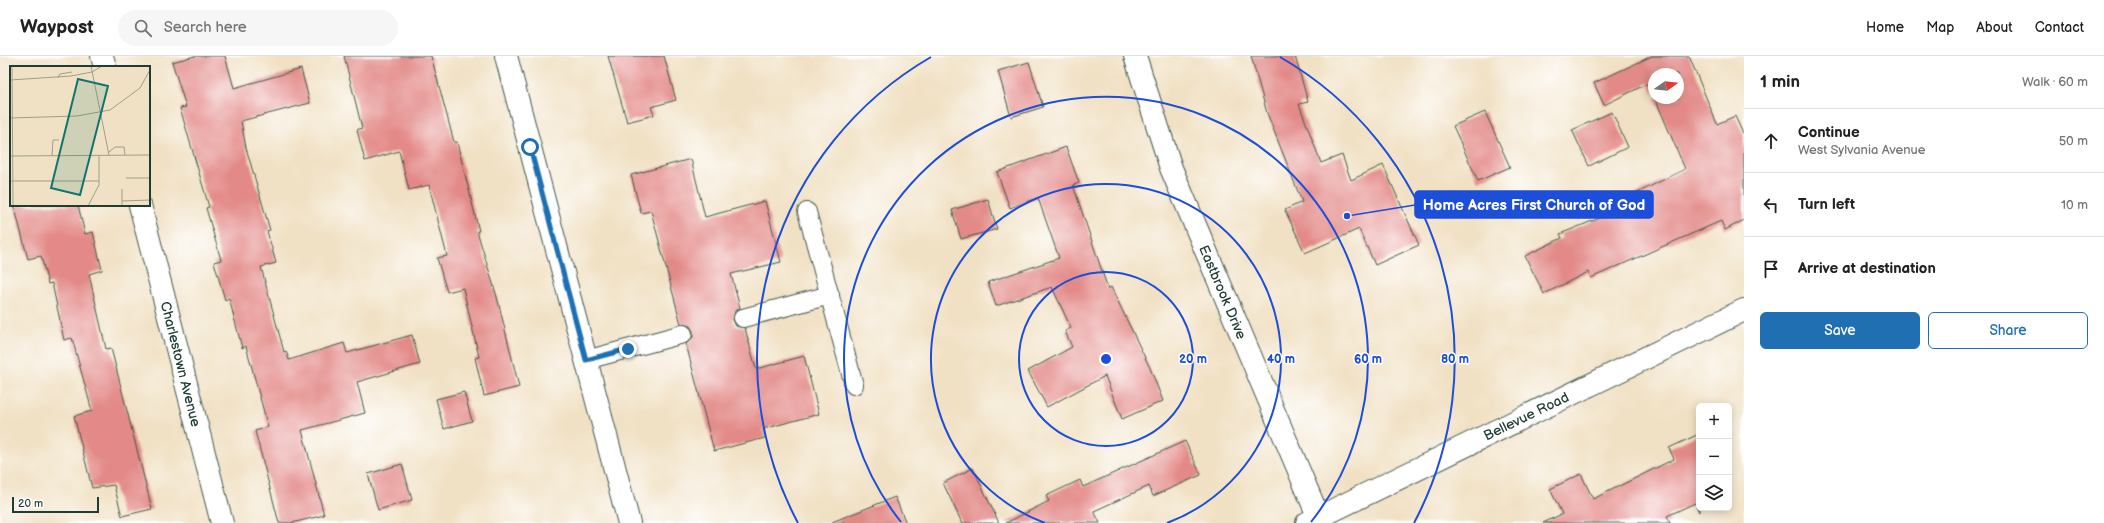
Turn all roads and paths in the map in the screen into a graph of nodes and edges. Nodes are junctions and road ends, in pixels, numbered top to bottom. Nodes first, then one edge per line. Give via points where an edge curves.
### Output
1 (102, 56) edge
2 (506, 56) edge
3 (1135, 56) edge
4 (105, 66) edge
5 (140, 206) edge
6 (807, 212) dead end
7 (830, 295) junction
8 (1744, 310) edge
9 (743, 318) dead end
10 (683, 334) dead end
11 (586, 360) junction
12 (854, 385) dead end
13 (1316, 521) edge
14 (222, 523) edge
15 (629, 523) edge

1 - 4 street
2 - 11 street
3 - 13 street, Eastbrook Drive via 1171,168
5 - 14 street, Charlestown Avenue
6 - 7 lane
7 - 9 lane
7 - 12 lane
8 - 13 street, Bellevue Road
10 - 11 lane
11 - 15 street

